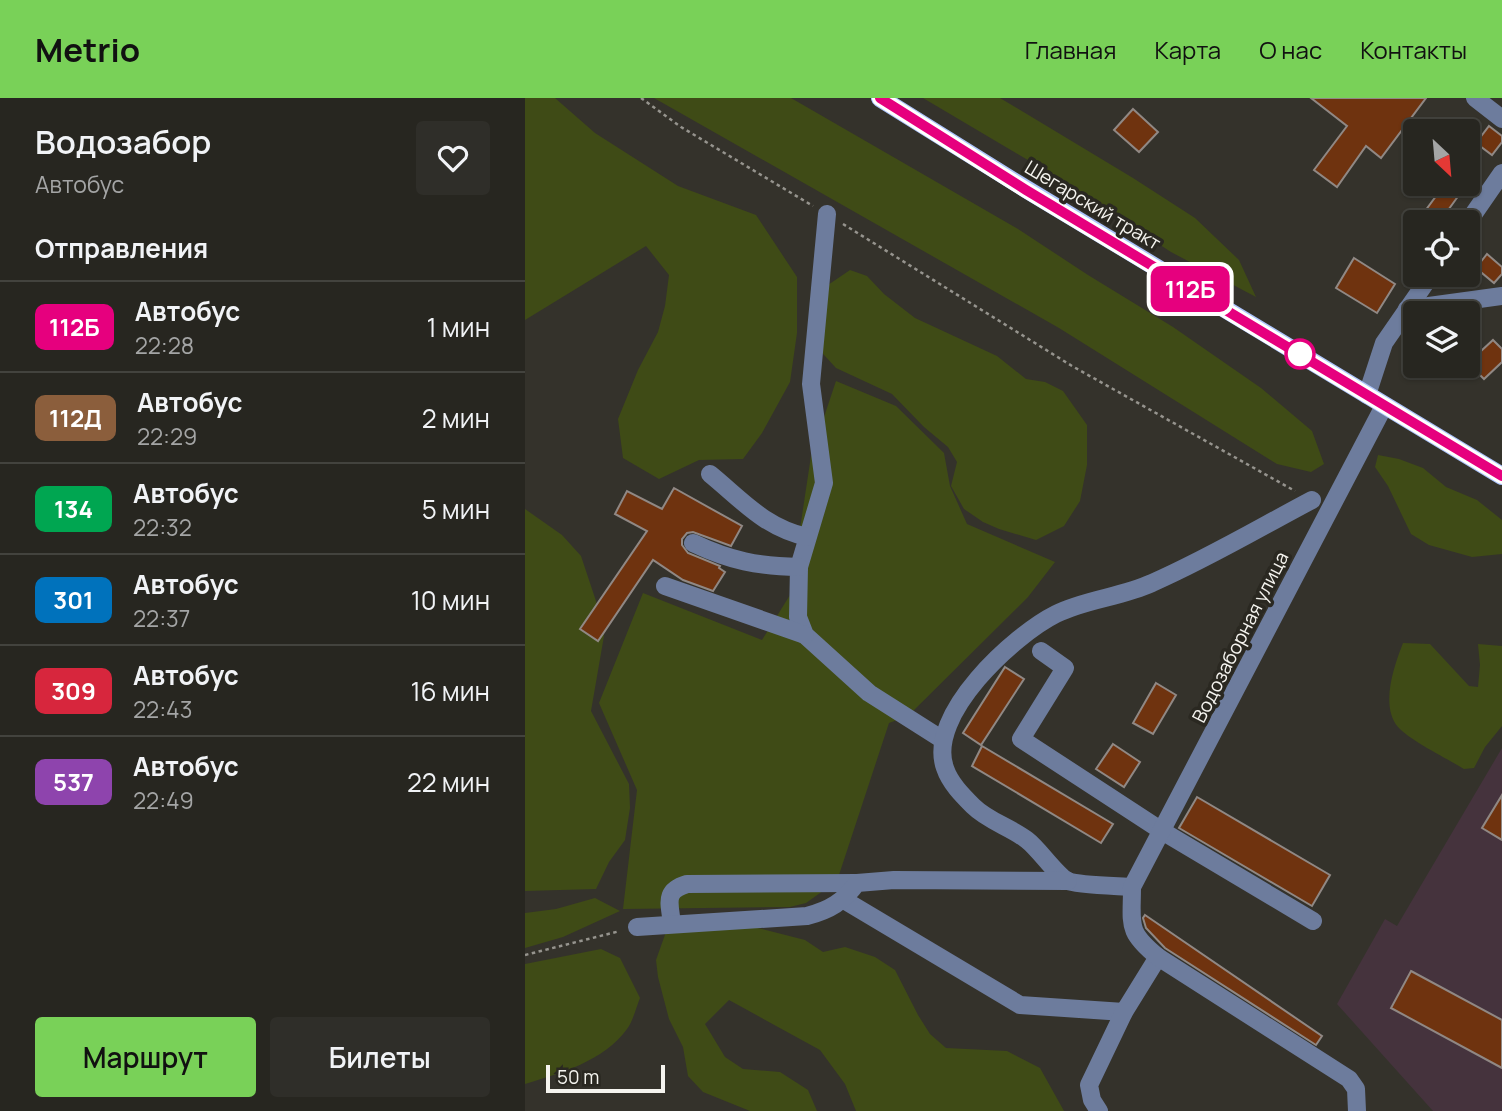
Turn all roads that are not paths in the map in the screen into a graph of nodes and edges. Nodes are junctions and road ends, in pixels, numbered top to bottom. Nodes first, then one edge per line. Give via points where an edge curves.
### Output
1 (880, 98) edge
2 (1475, 98) edge
3 (1502, 119) edge
4 (1502, 173) edge
5 (1476, 210) edge
6 (827, 214) road end
7 (1502, 296) edge
8 (1465, 301) edge
9 (1403, 315) edge
10 (1367, 395) junction
11 (1384, 406) junction
12 (710, 474) dead end
13 (1502, 476) edge
14 (1312, 500) road end
15 (807, 537) junction
16 (693, 543) dead end
17 (799, 567) junction
18 (665, 586) dead end
19 (805, 635) junction
20 (1041, 651) dead end
21 (943, 740) junction
22 (1163, 831) junction
23 (1068, 881) junction
24 (857, 883) junction
25 (1132, 887) junction
26 (844, 900) junction
27 (1313, 921) dead end
28 (672, 924) junction
29 (637, 927) road end
30 (1158, 957) junction
31 (1124, 1012) junction
32 (1099, 1111) edge
33 (1357, 1111) edge

1 - 10 main road, Шегарский тракт
2 - 3 street
4 - 5 street
6 - 15 street via 811,384 824,483
7 - 8 street
9 - 10 street via 1384,344
10 - 11 main road, Шегарский тракт
11 - 13 main road, Шегарский тракт
11 - 22 street, Водозаборная улица
12 - 15 street via 768,523
14 - 21 street via 1151,584 1059,613 1037,625 1017,639 956,708
15 - 17 street
16 - 17 street via 725,558
17 - 19 street via 798,617
18 - 19 street
19 - 21 street via 869,692
20 - 22 street via 1065,668 1021,739
21 - 23 street via 944,767 956,789 976,809 1027,841
22 - 25 street, Водозаборная улица
22 - 27 street
23 - 24 street
23 - 25 street
24 - 26 street
24 - 28 street via 687,884 676,887 670,897
25 - 30 street via 1132,927 1139,941
26 - 28 street via 807,916
26 - 31 street via 1020,1005
28 - 29 street
30 - 31 street
30 - 33 street via 1349,1079 1356,1089
31 - 32 street via 1089,1085

